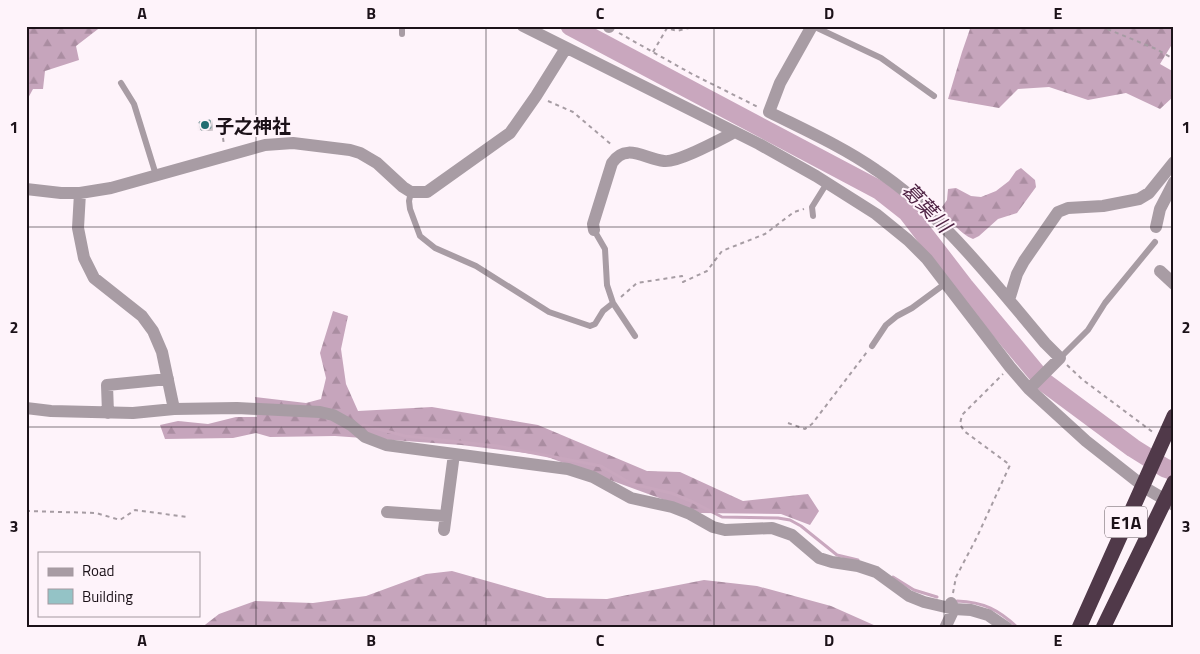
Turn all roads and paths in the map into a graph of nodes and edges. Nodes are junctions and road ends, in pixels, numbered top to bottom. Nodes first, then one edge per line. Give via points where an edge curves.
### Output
1 (523, 26) edge
2 (697, 26) edge
3 (813, 26) edge
4 (1100, 26) edge
5 (609, 27) edge
6 (566, 48) junction
7 (653, 52) junction
8 (1174, 59) edge
9 (121, 83) dead end
10 (536, 96) junction
11 (934, 96) dead end
12 (769, 112) junction
13 (735, 132) junction
14 (622, 153) junction
15 (1174, 162) edge
16 (156, 175) junction
17 (1174, 182) edge
18 (827, 183) junction
19 (26, 189) edge
20 (411, 192) junction
21 (80, 193) junction
22 (812, 206) junction
23 (814, 216) dead end
24 (1156, 227) dead end
25 (594, 230) joint
26 (1155, 242) dead end
27 (1160, 271) dead end
28 (946, 283) junction
29 (1174, 284) edge
30 (1009, 300) junction
31 (613, 304) junction
32 (635, 336) dead end
33 (872, 346) joint
34 (1059, 359) junction
35 (1010, 367) junction
36 (168, 379) junction
37 (1031, 387) junction
38 (26, 408) edge
39 (174, 408) junction
40 (108, 413) junction
41 (1174, 416) edge
42 (788, 423) dead end
43 (1156, 434) dead end
44 (454, 454) junction
45 (1174, 482) edge
46 (1174, 505) edge
47 (26, 511) edge
48 (387, 512) dead end
49 (445, 516) junction
50 (187, 517) dead end
51 (444, 530) dead end
52 (952, 606) junction
53 (945, 628) edge
54 (1008, 628) edge
55 (1079, 628) edge
56 (1103, 628) edge

1 - 6 street
2 - 7 path via 677,31 668,28
3 - 11 lane via 881,58
3 - 12 street via 780,83
4 - 8 path
5 - 7 path
6 - 10 street
6 - 13 street
7 - 12 path
9 - 16 lane via 134,104
10 - 14 path via 574,112
10 - 20 street via 510,133 427,192
12 - 30 street via 875,169 909,194 959,243
13 - 14 street via 666,162 635,153
13 - 18 street
14 - 25 street via 612,163 593,224
15 - 30 street via 1149,193 1139,199 1058,212 1024,261
16 - 20 street via 265,146 294,143 360,153
16 - 21 street
17 - 24 street via 1160,209
18 - 22 lane
18 - 28 street via 876,214 908,240
19 - 21 street
20 - 31 lane via 410,209 420,236 435,248 476,266 548,312 590,326
21 - 36 street via 78,228 84,258 94,278 142,316 153,331
22 - 23 lane
22 - 31 path via 794,212 765,234 722,251 707,271 691,280 683,282 682,276 637,283
25 - 31 lane via 606,249 607,286
26 - 34 lane via 1105,303 1088,330
27 - 29 street
28 - 33 lane via 886,325
28 - 35 street
30 - 34 street
31 - 32 lane
33 - 42 path via 812,424 805,429
34 - 37 street
34 - 43 path
35 - 37 street
35 - 52 path via 960,419 964,431 1010,464 956,578
36 - 39 street
36 - 40 street via 107,385
37 - 46 street via 1086,441 1147,490
38 - 40 street
39 - 40 street
39 - 44 street via 320,412 333,415 365,437 386,445
41 - 55 highway, E1A, bridge
44 - 49 street
44 - 52 street via 568,469 631,498 672,507 725,530 772,528 792,535 819,558 876,572 909,596
45 - 56 highway, E1A, bridge
47 - 50 path via 96,513 120,520 135,510
48 - 49 street
49 - 51 street
52 - 53 street
52 - 54 street via 988,615

